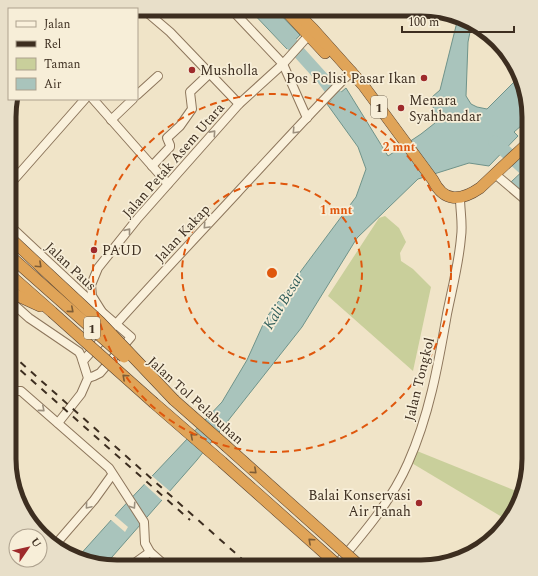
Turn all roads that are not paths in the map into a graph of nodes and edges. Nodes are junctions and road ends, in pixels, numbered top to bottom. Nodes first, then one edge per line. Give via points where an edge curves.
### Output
1 (151, 16) edge
2 (238, 16) edge
3 (289, 16) edge
4 (299, 16) edge
5 (307, 37) junction
6 (283, 64) junction
7 (209, 74) junction
8 (348, 75) junction
9 (158, 76) dead end
10 (138, 94) edge
11 (84, 100) edge
12 (94, 100) edge
13 (132, 100) edge
14 (239, 104) junction
15 (308, 118) junction
16 (111, 120) junction
17 (522, 148) edge
18 (519, 151) junction
19 (522, 154) edge
20 (152, 166) junction
21 (497, 172) junction
22 (16, 177) edge
23 (168, 184) junction
24 (522, 196) edge
25 (460, 198) junction
26 (16, 232) edge
27 (16, 244) edge
28 (16, 261) edge
29 (16, 280) edge
30 (16, 295) edge
31 (16, 306) edge
32 (52, 312) junction
33 (104, 314) junction
34 (116, 324) junction
35 (78, 352) junction
36 (83, 362) junction
37 (88, 378) junction
38 (16, 391) edge
39 (174, 400) junction
40 (58, 423) junction
41 (112, 475) junction
42 (59, 541) edge
43 (150, 552) junction
44 (139, 560) edge
45 (160, 560) edge
46 (332, 560) edge
47 (341, 560) edge
48 (353, 560) edge

1 - 7 street via 170,32
2 - 6 street
3 - 5 highway, 1
4 - 8 highway, 1 via 313,29
5 - 6 street, Jalan Petak Asem Utara
5 - 8 highway, 1
6 - 14 street, Jalan Petak Asem Utara
6 - 15 street
7 - 14 street
7 - 20 street via 190,92 192,109 180,126 167,138 170,147
8 - 15 street, Jalan Kakap
8 - 25 highway, 1 via 439,192
9 - 10 street
11 - 22 street
12 - 16 street
13 - 16 street
23 -> 14 street, Jalan Petak Asem Utara
15 -> 34 street, Jalan Kakap
16 - 20 street
17 - 18 highway
18 - 19 street
18 - 21 highway
20 - 23 street
21 - 24 street
21 - 25 highway via 480,188
33 -> 23 street, Jalan Petak Asem Utara via 92,296 91,285 98,268
25 - 47 street, Jalan Tongkol via 462,236 443,344 427,414 399,481
26 - 33 street, Jalan Paus
27 -> 39 highway, bridge via 100,322
28 -> 39 highway, Jalan Tol Pelabuhan / 1, bridge
29 - 32 highway, Jalan Tol Pelabuhan / 1
30 - 32 highway
31 - 35 street
46 -> 32 highway, Jalan Tol Pelabuhan / 1, bridge
33 - 34 street, Jalan Paus
33 - 35 street
34 - 36 street, Jalan Kakap
34 - 37 street, Jalan Paus via 131,337 100,373
35 - 36 street
36 - 37 street
37 - 40 street via 80,394
38 -> 40 street via 21,391
39 -> 48 highway, Jalan Tol Pelabuhan / 1, bridge
40 - 41 street via 109,468
41 -> 42 street
41 -> 43 street via 144,522 145,543
43 - 44 street
43 - 45 street

